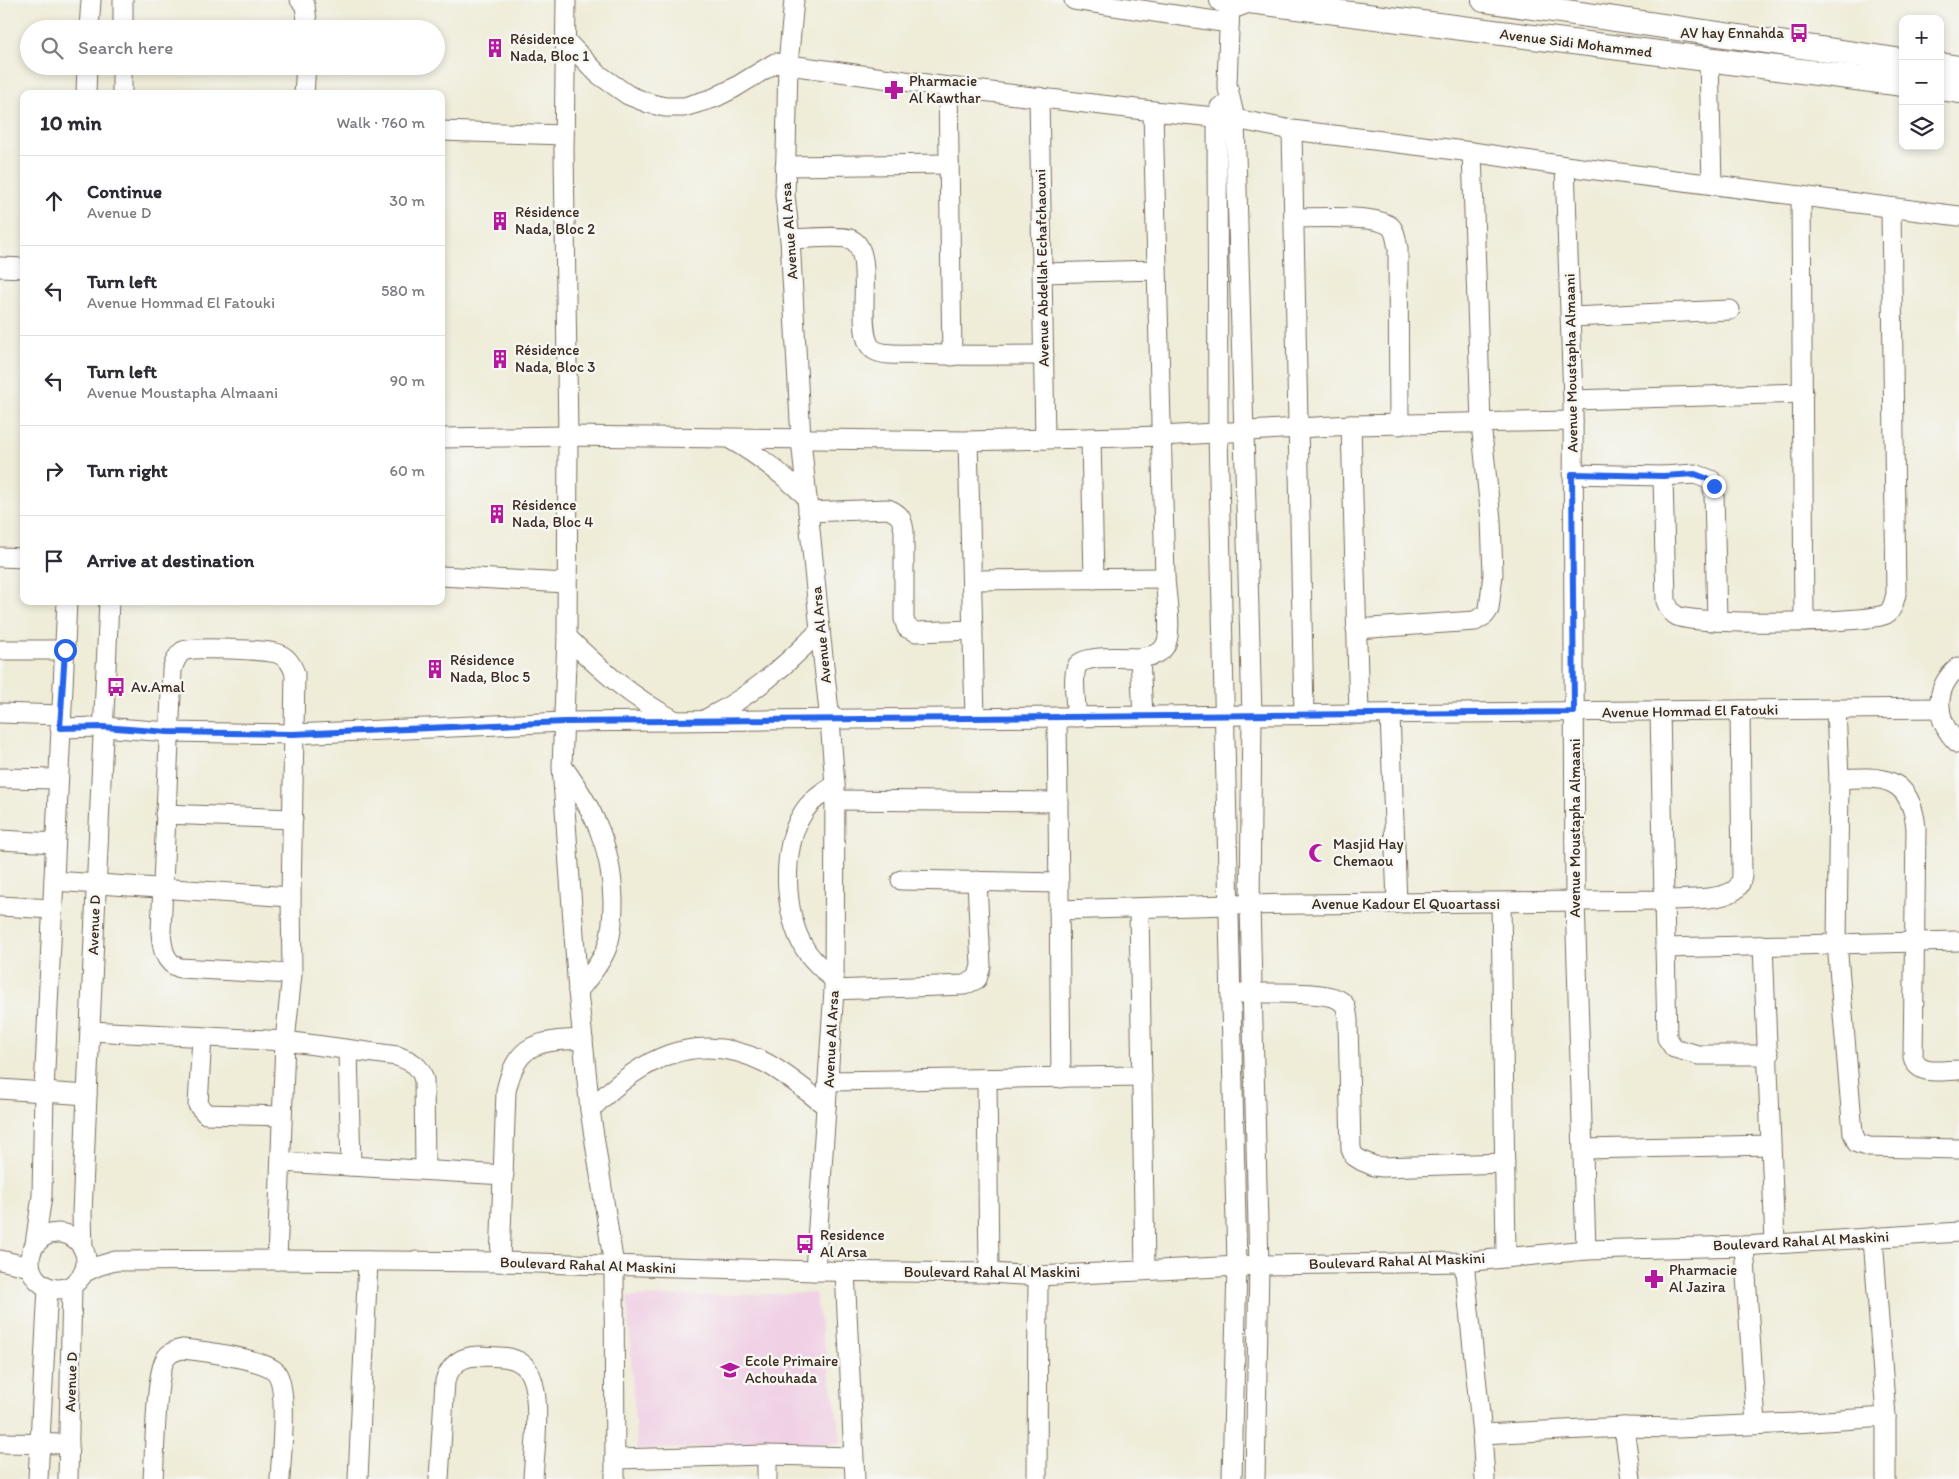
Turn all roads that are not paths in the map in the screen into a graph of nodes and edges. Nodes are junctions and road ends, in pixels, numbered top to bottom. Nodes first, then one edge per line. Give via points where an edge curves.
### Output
1 (91, 0) edge
2 (123, 0) edge
3 (300, 0) edge
4 (566, 0) edge
5 (794, 0) edge
6 (1074, 0) edge
7 (1484, 0) edge
8 (1236, 5) edge
9 (90, 20) edge
10 (123, 20) edge
11 (307, 20) edge
12 (565, 40) junction
13 (1709, 60) junction
14 (1899, 60) edge
15 (788, 64) junction
16 (1944, 66) edge
17 (1959, 68) edge
18 (87, 75) edge
19 (122, 75) edge
20 (305, 75) edge
21 (1227, 84) junction
22 (1899, 84) edge
23 (948, 87) junction
24 (1944, 89) edge
25 (86, 90) edge
26 (122, 90) edge
27 (304, 90) edge
28 (1959, 91) edge
29 (1039, 97) junction
30 (1153, 111) junction
31 (1217, 118) junction
32 (1235, 119) junction
33 (1292, 130) junction
34 (445, 131) edge
35 (564, 135) junction
36 (1472, 152) junction
37 (949, 164) junction
38 (785, 166) junction
39 (1565, 166) junction
40 (1712, 184) junction
41 (1800, 196) junction
42 (1891, 208) junction
43 (1959, 216) edge
44 (1294, 218) junction
45 (790, 239) junction
46 (0, 267) edge
47 (20, 268) edge
48 (1157, 270) junction
49 (1042, 273) junction
50 (1730, 310) dead end
51 (1571, 317) junction
52 (1044, 355) junction
53 (952, 356) junction
54 (1803, 393) junction
55 (1573, 400) junction
56 (1573, 421) junction
57 (1481, 423) junction
58 (1351, 425) junction
59 (1399, 425) junction
60 (1297, 428) junction
61 (1246, 432) junction
62 (1218, 434) junction
63 (568, 436) junction
64 (1162, 436) junction
65 (445, 438) edge
66 (728, 438) junction
67 (1091, 438) junction
68 (801, 439) junction
69 (1045, 439) junction
70 (968, 441) junction
71 (1572, 474) junction
72 (1663, 476) junction
73 (808, 505) junction
74 (0, 557) edge
75 (20, 558) edge
76 (445, 576) edge
77 (1165, 578) junction
78 (1094, 579) junction
79 (972, 580) junction
80 (566, 583) junction
81 (67, 605) edge
82 (109, 605) edge
83 (1717, 621) junction
84 (1804, 622) junction
85 (1356, 629) junction
86 (820, 630) junction
87 (973, 630) junction
88 (567, 637) junction
89 (0, 650) edge
90 (65, 650) junction
91 (1140, 658) junction
92 (1959, 667) edge
93 (1940, 708) junction
94 (1836, 709) junction
95 (1740, 710) junction
96 (1660, 711) junction
97 (1574, 712) junction
98 (0, 713) edge
99 (1359, 714) junction
100 (1390, 714) junction
101 (1252, 715) junction
102 (1304, 715) junction
103 (1143, 716) junction
104 (1225, 716) junction
105 (1057, 717) junction
106 (1077, 717) junction
107 (975, 718) junction
108 (830, 720) junction
109 (60, 721) junction
110 (677, 721) junction
111 (702, 721) junction
112 (564, 722) junction
113 (103, 727) junction
114 (168, 732) junction
115 (293, 734) junction
116 (1959, 744) edge
117 (562, 767) junction
118 (0, 778) edge
119 (1839, 779) junction
120 (58, 780) junction
121 (835, 793) junction
122 (1058, 802) junction
123 (165, 814) junction
124 (293, 819) junction
125 (0, 840) edge
126 (55, 842) junction
127 (901, 880) dead end
128 (977, 881) junction
129 (54, 882) junction
130 (1059, 883) junction
131 (96, 884) junction
132 (163, 888) junction
133 (291, 897) junction
134 (1663, 900) junction
135 (1575, 901) junction
136 (1398, 903) junction
137 (1501, 903) junction
138 (1229, 905) junction
139 (1250, 905) junction
140 (0, 906) edge
141 (1139, 908) junction
142 (52, 909) junction
143 (1059, 910) junction
144 (1916, 941) junction
145 (1959, 941) edge
146 (1837, 943) junction
147 (1763, 945) junction
148 (1665, 948) junction
149 (292, 974) junction
150 (834, 985) junction
151 (578, 991) junction
152 (1232, 993) junction
153 (1253, 994) junction
154 (90, 1031) junction
155 (202, 1037) junction
156 (583, 1039) junction
157 (285, 1041) junction
158 (348, 1051) junction
159 (1769, 1055) junction
160 (1959, 1070) edge
161 (1142, 1076) junction
162 (1061, 1078) junction
163 (987, 1079) junction
164 (829, 1081) junction
165 (0, 1089) edge
166 (44, 1091) junction
167 (87, 1095) junction
168 (826, 1106) junction
169 (590, 1110) junction
170 (282, 1116) junction
171 (1771, 1145) junction
172 (1584, 1149) junction
173 (1959, 1149) edge
174 (281, 1162) junction
175 (1505, 1163) junction
176 (351, 1166) junction
177 (425, 1170) junction
178 (504, 1175) junction
179 (1959, 1232) edge
180 (1873, 1237) junction
181 (1775, 1243) junction
182 (1744, 1246) junction
183 (1586, 1250) junction
184 (32, 1255) junction
185 (1506, 1256) junction
186 (0, 1260) edge
187 (277, 1260) junction
188 (368, 1261) junction
189 (500, 1262) junction
190 (1464, 1262) junction
191 (1259, 1265) junction
192 (81, 1266) junction
193 (614, 1266) junction
194 (1237, 1266) junction
195 (1145, 1270) junction
196 (815, 1271) junction
197 (845, 1271) junction
198 (989, 1272) junction
199 (1038, 1276) junction
200 (48, 1287) junction
201 (1886, 1416) junction
202 (1756, 1424) junction
203 (1624, 1427) junction
204 (1482, 1434) junction
205 (0, 1443) edge
206 (39, 1443) junction
207 (69, 1444) junction
208 (767, 1454) junction
209 (853, 1457) junction
210 (615, 1459) junction
211 (38, 1479) edge
212 (68, 1479) edge
213 (153, 1479) edge
214 (280, 1479) edge
215 (358, 1479) edge
216 (439, 1479) edge
217 (533, 1479) edge
218 (615, 1479) edge
219 (767, 1479) edge
220 (855, 1479) edge
221 (1037, 1479) edge
222 (1232, 1479) edge
223 (1255, 1479) edge
224 (1485, 1479) edge
225 (1631, 1479) edge
226 (1886, 1479) edge

1 - 9 street
2 - 10 street
3 - 11 street via 305,5
4 - 12 street
5 - 15 street, Avenue Al Arsa
6 - 8 street
7 - 14 main road, Avenue Sidi Mohammed
8 - 13 main road, Avenue Sidi Mohammed
8 - 21 street
12 - 15 street via 598,74 628,95 666,107 704,102 776,63
12 - 35 street
13 - 22 main road, Avenue Sidi Mohammed
13 - 40 street
15 - 23 street
15 - 38 street, Avenue Al Arsa
16 - 17 main road
18 - 25 street
19 - 26 street
20 - 27 street
21 - 31 street
21 - 32 street
23 - 29 street
23 - 37 street
24 - 28 main road
29 - 30 street
29 - 49 street, Avenue Abdellah Echafchaouni
30 - 31 street
30 - 48 street
31 - 32 street
31 - 62 street
32 - 33 street
32 - 61 street
33 - 36 street
33 - 44 street
34 - 35 street
35 - 63 street
36 - 39 street
36 - 57 street
37 - 38 street
37 - 53 street
38 - 45 street, Avenue Al Arsa
39 - 40 street
39 - 51 street, Avenue Moustapha Almaani
40 - 41 street
41 - 42 street
41 - 54 street
42 - 43 street
42 - 84 street via 1896,594 1890,610 1872,618
44 - 59 street via 1361,219 1391,227 1398,248
44 - 60 street
45 - 53 street via 837,238 855,242 864,268 865,336 870,347 889,354
45 - 68 street, Avenue Al Arsa
46 - 47 street
48 - 49 street
48 - 64 street
49 - 52 street, Avenue Abdellah Echafchaouni
50 - 51 street
51 - 55 street, Avenue Moustapha Almaani
52 - 53 street
52 - 69 street, Avenue Abdellah Echafchaouni
54 - 55 street
54 - 84 street
55 - 56 street, Avenue Moustapha Almaani
56 - 57 street
56 - 71 street, Avenue Moustapha Almaani
57 - 59 street
57 - 85 street via 1491,520 1493,574 1489,609 1475,621
58 - 59 street
58 - 60 street
58 - 85 street
60 - 61 street
60 - 102 street
61 - 62 street
61 - 101 street
62 - 64 street
62 - 104 street
63 - 65 street
63 - 66 street
63 - 80 street
64 - 67 street
64 - 77 street
66 - 68 street
66 - 73 street via 776,469
67 - 69 street
67 - 78 street
68 - 70 street
68 - 73 street, Avenue Al Arsa
69 - 70 street
70 - 79 street
71 - 72 street
71 - 97 street, Avenue Moustapha Almaani
72 - 83 street via 1668,608 1678,616
72 - 83 street via 1695,474 1711,480 1714,486
73 - 86 street, Avenue Al Arsa
73 - 87 street via 888,509 898,513 904,531 904,619 907,628 916,632
74 - 75 street
76 - 80 street
77 - 78 street
77 - 91 street via 1169,626 1165,646 1157,654
78 - 79 street
79 - 87 street
80 - 88 street
81 - 90 street
82 - 113 street, Avenue D
83 - 84 street
85 - 99 street
86 - 108 street, Avenue Al Arsa
86 - 111 street via 758,688
87 - 107 street
88 - 110 street via 626,691
88 - 112 street
89 - 90 street
90 - 109 street
91 - 103 street
91 - 106 street via 1088,658 1080,662 1075,671
92 - 93 street via 1945,684
93 - 94 street, Avenue Hommad El Fatouki
93 - 116 street via 1946,728
94 - 95 street, Avenue Hommad El Fatouki
94 - 119 street
95 - 96 street, Avenue Hommad El Fatouki
95 - 134 street, Avenue Kadour El Quoartassi via 1740,885 1722,895
96 - 97 street, Avenue Hommad El Fatouki
96 - 134 street
97 - 100 street, Avenue Hommad El Fatouki
97 - 135 street, Avenue Moustapha Almaani
98 - 109 street, Avenue Hommad El Fatouki
99 - 100 street, Avenue Hommad El Fatouki
99 - 102 street, Avenue Hommad El Fatouki
100 - 136 street
101 - 102 street, Avenue Hommad El Fatouki
101 - 104 street, Avenue Hommad El Fatouki
101 - 139 street
103 - 104 street, Avenue Hommad El Fatouki
103 - 106 street, Avenue Hommad El Fatouki
104 - 138 street
105 - 106 street, Avenue Hommad El Fatouki
105 - 107 street, Avenue Hommad El Fatouki
105 - 122 street
107 - 108 street, Avenue Hommad El Fatouki
108 - 111 street, Avenue Hommad El Fatouki
108 - 121 street, Avenue Al Arsa
109 - 113 street, Avenue Hommad El Fatouki
109 - 120 street
110 - 111 street, Avenue Hommad El Fatouki
110 - 112 street, Avenue Hommad El Fatouki
112 - 115 street, Avenue Hommad El Fatouki
112 - 117 street
113 - 114 street, Avenue Hommad El Fatouki
113 - 131 street, Avenue D
114 - 115 street, Avenue Hommad El Fatouki
114 - 115 street via 174,664 184,651 197,649 272,651 290,661 295,674
114 - 123 street
115 - 124 street
117 - 151 street
117 - 151 street via 591,810 604,839 613,893 609,942 601,961
118 - 120 street
119 - 144 street via 1872,777 1887,780 1900,787 1910,801 1916,828
119 - 146 street
120 - 126 street
121 - 122 street
121 - 150 street, Avenue Al Arsa
121 - 150 street via 810,804 796,825 789,851 788,887 790,910 800,939
122 - 130 street
123 - 124 street
123 - 132 street
124 - 133 street
125 - 126 street
126 - 129 street
127 - 128 street
128 - 130 street
128 - 150 street via 981,966 974,982 954,987
129 - 131 street
129 - 142 street
130 - 143 street
131 - 132 street
131 - 154 street, Avenue D
132 - 133 street
132 - 149 street via 161,945 165,957 174,966
133 - 149 street
134 - 135 street, Avenue Kadour El Quoartassi
134 - 148 street
135 - 137 street, Avenue Kadour El Quoartassi
135 - 172 street, Avenue Moustapha Almaani
136 - 137 street, Avenue Kadour El Quoartassi
136 - 139 street, Avenue Kadour El Quoartassi
137 - 175 street
138 - 139 street, Avenue Kadour El Quoartassi
138 - 141 street, Avenue Kadour El Quoartassi
138 - 152 street
139 - 153 street
140 - 142 street
141 - 143 street, Avenue Kadour El Quoartassi
141 - 161 street
142 - 166 street
143 - 162 street
144 - 145 street
144 - 146 street
144 - 160 street via 1914,1062 1928,1071
146 - 147 street
146 - 173 street via 1856,1140 1869,1147
147 - 148 street
147 - 159 street
148 - 159 street via 1668,1038 1674,1048 1698,1055
149 - 157 street
150 - 164 street, Avenue Al Arsa
151 - 156 street
152 - 153 street
152 - 194 street
153 - 175 street via 1320,994 1341,1000 1345,1006 1351,1150 1362,1162 1394,1168
153 - 191 street
154 - 155 street
154 - 167 street, Avenue D
155 - 157 street
155 - 170 street via 198,1105 206,1114
156 - 169 street
156 - 178 street via 548,1040 536,1044 517,1060 506,1091
157 - 158 street
157 - 170 street
158 - 176 street
158 - 177 street via 397,1056 422,1071
159 - 171 street
161 - 162 street
161 - 195 street
162 - 163 street
163 - 164 street
163 - 198 street
164 - 168 street, Avenue Al Arsa
165 - 166 street
166 - 167 street
166 - 184 street via 42,1196
167 - 192 street, Avenue D
168 - 169 street via 778,1071 750,1056 696,1048 671,1053 648,1063 624,1079
168 - 196 street, Avenue Al Arsa
169 - 193 street
170 - 174 street
171 - 172 street
171 - 181 street
172 - 183 street, Avenue Moustapha Almaani
174 - 176 street
174 - 187 street
175 - 185 street
176 - 177 street
177 - 178 street
178 - 189 street
179 - 180 street, Boulevard Rahal Al Maskini
180 - 181 street, Boulevard Rahal Al Maskini
180 - 201 street
181 - 182 street, Boulevard Rahal Al Maskini
182 - 183 street, Boulevard Rahal Al Maskini
182 - 202 street
183 - 185 street, Boulevard Rahal Al Maskini
184 - 186 street
184 - 192 street via 46,1235 60,1233 74,1238
184 - 200 street via 37,1280
185 - 190 street, Boulevard Rahal Al Maskini
187 - 188 street, Boulevard Rahal Al Maskini
187 - 192 street, Boulevard Rahal Al Maskini via 115,1261 100,1257
188 - 189 street, Boulevard Rahal Al Maskini
188 - 215 street
189 - 193 street, Boulevard Rahal Al Maskini
190 - 191 street, Boulevard Rahal Al Maskini
190 - 204 street
191 - 194 street, Boulevard Rahal Al Maskini
191 - 223 street
192 - 200 street via 59,1289
192 - 207 street, Avenue D
193 - 196 street, Boulevard Rahal Al Maskini
193 - 210 street
194 - 195 street, Boulevard Rahal Al Maskini
194 - 222 street
195 - 199 street, Boulevard Rahal Al Maskini
196 - 197 street, Boulevard Rahal Al Maskini
197 - 198 street, Boulevard Rahal Al Maskini
197 - 209 street
198 - 199 street, Boulevard Rahal Al Maskini
199 - 221 street
200 - 206 street, Avenue D
201 - 202 street
201 - 226 street
202 - 203 street
203 - 204 street
203 - 225 street
204 - 224 street
205 - 206 street
206 - 207 street
206 - 211 street, Avenue D
207 - 212 street, Avenue D
208 - 209 street
208 - 210 street
208 - 219 street
209 - 220 street
210 - 218 street
213 - 214 street via 162,1369 167,1356 183,1349 225,1355 269,1366 276,1371 283,1400
216 - 217 street via 445,1381 457,1361 473,1356 506,1358 527,1368 537,1398

